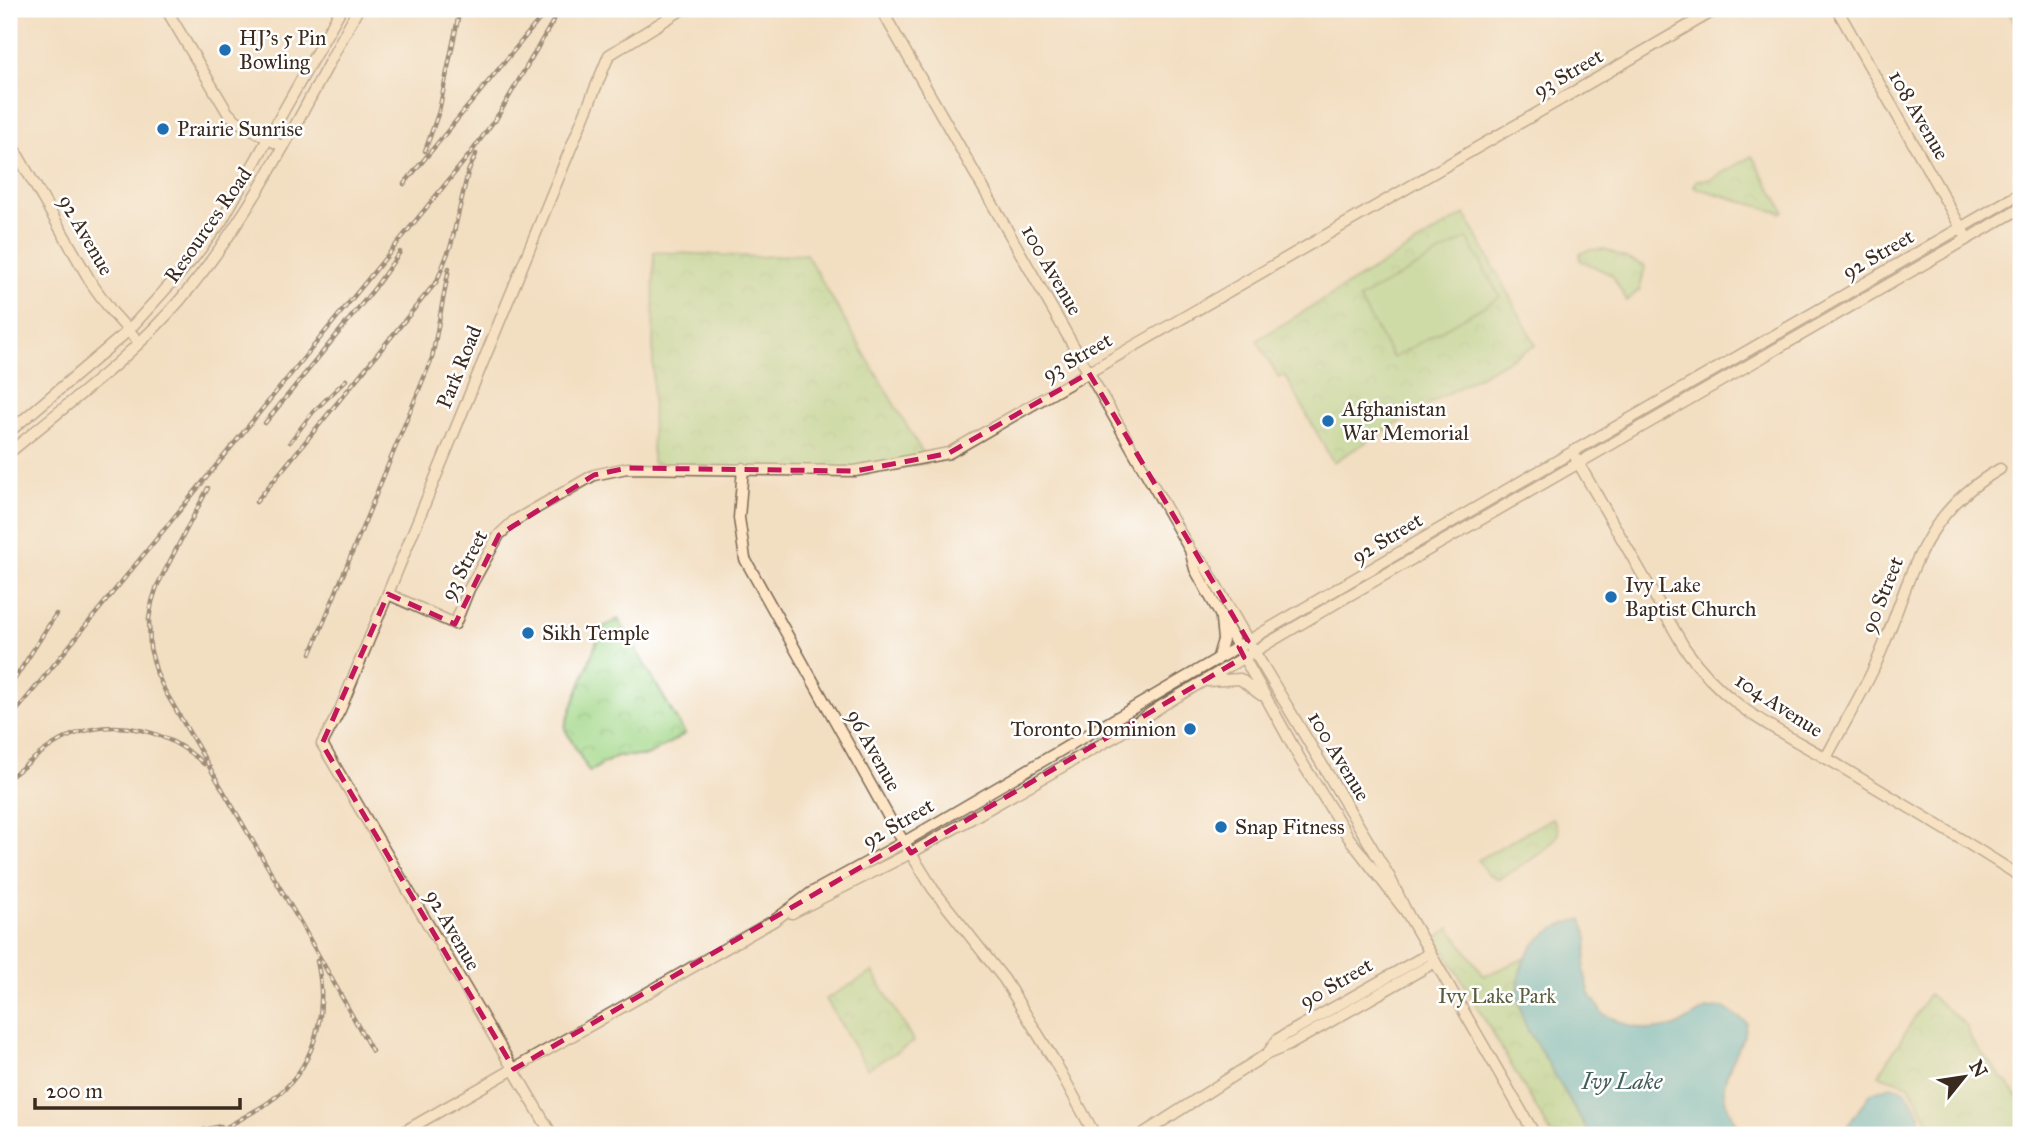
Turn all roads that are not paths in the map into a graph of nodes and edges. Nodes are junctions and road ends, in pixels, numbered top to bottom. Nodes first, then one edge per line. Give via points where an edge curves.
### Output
1 (166, 9) edge
2 (341, 9) edge
3 (358, 9) edge
4 (683, 9) edge
5 (881, 9) edge
6 (1717, 9) edge
7 (1837, 9) edge
8 (9, 139) edge
9 (267, 139) junction
10 (284, 147) junction
11 (2021, 193) edge
12 (2021, 208) edge
13 (1961, 228) junction
14 (1968, 240) junction
15 (128, 331) junction
16 (139, 342) junction
17 (1088, 373) junction
18 (9, 432) edge
19 (9, 453) edge
20 (1573, 453) junction
21 (1578, 463) junction
22 (743, 468) junction
23 (2000, 469) dead end
24 (1190, 550) junction
25 (388, 594) junction
26 (1221, 615) junction
27 (1244, 644) junction
28 (1254, 651) junction
29 (1244, 657) junction
30 (1217, 660) junction
31 (1204, 682) junction
32 (1265, 698) junction
33 (322, 744) joint
34 (1826, 758) junction
35 (904, 842) junction
36 (911, 853) junction
37 (2021, 877) edge
38 (1407, 913) junction
39 (775, 919) junction
40 (1433, 957) junction
41 (514, 1069) junction
42 (398, 1135) edge
43 (552, 1135) edge
44 (1095, 1135) edge
45 (1141, 1135) edge
46 (1535, 1135) edge

1 - 9 main road via 223,108
2 - 9 main road, Resources Road
3 - 10 main road, Resources Road
4 - 25 main road, Park Road via 609,55
5 - 17 main road, 100 Avenue
6 - 17 main road, 93 Street
7 - 13 main road, 108 Avenue
8 - 15 main road, 92 Avenue via 92,284
9 - 10 main road
9 - 15 main road, Resources Road via 221,222
10 - 16 main road, Resources Road via 213,259
11 - 13 main road, 92 Street
12 - 14 main road, 92 Street
13 - 14 main road, 108 Avenue
13 - 20 main road, 92 Street
14 - 21 main road, 92 Street
15 - 16 main road, 92 Avenue
15 - 18 main road, Resources Road
16 - 19 main road, Resources Road
17 - 22 main road, 93 Street via 949,453 855,471
17 - 24 main road, 100 Avenue
20 - 21 main road, 104 Avenue
20 - 27 main road, 92 Street
21 - 28 main road, 92 Street
21 - 34 main road, 104 Avenue via 1704,674 1741,709
22 - 25 main road, 93 Street via 627,468 574,485 499,534 455,624
22 - 35 main road, 96 Avenue via 739,518 745,559
23 - 34 main road, 90 Street via 1954,502 1923,544 1872,671
24 - 26 main road, 100 Avenue via 1195,569
24 - 27 main road, 100 Avenue via 1204,564
25 - 33 main road, Park Road
26 - 27 main road, 100 Avenue
26 - 30 main road via 1223,640
27 - 28 main road, 100 Avenue
27 - 29 main road, 100 Avenue
27 - 30 main road, 92 Street
28 - 29 main road, 92 Street
28 - 38 main road, 100 Avenue
29 - 31 main road, 92 Street
29 - 32 main road, 100 Avenue
30 - 35 main road, 92 Street
31 - 32 main road via 1240,679
31 - 36 main road, 92 Street
32 - 38 main road, 100 Avenue via 1349,838
33 - 41 main road, 92 Avenue
34 - 37 main road, 104 Avenue
35 - 36 main road, 96 Avenue
35 - 39 main road, 92 Street via 811,893
36 - 39 main road, 92 Street
36 - 44 main road, 96 Avenue via 946,907 1004,979
38 - 40 main road, 100 Avenue
39 - 41 main road, 92 Street
40 - 45 main road, 90 Street via 1267,1054
40 - 46 main road, 100 Avenue
41 - 42 main road, 92 Street
41 - 43 main road, 92 Avenue

